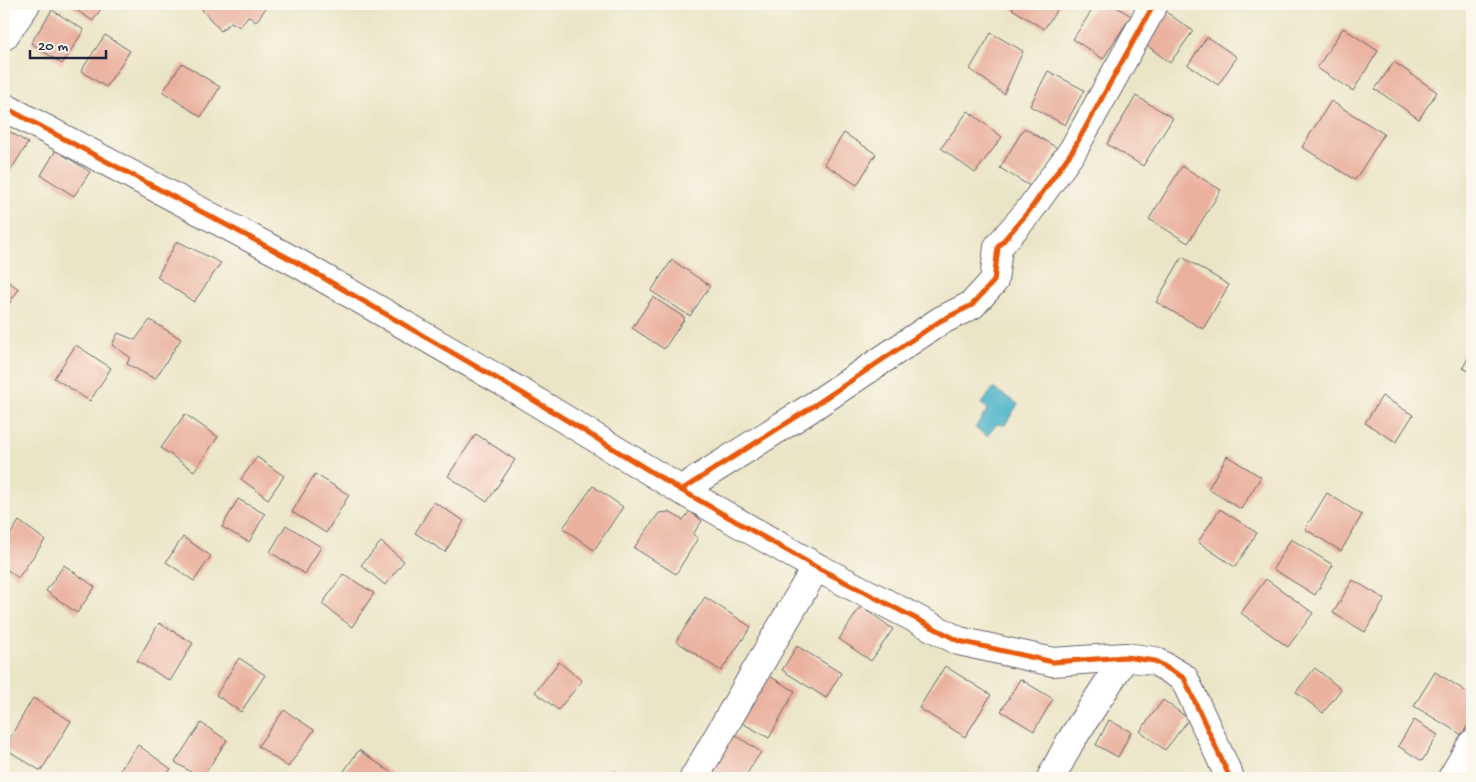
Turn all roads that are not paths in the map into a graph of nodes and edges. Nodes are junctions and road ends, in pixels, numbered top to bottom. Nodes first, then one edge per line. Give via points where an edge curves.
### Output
1 (26, 4) edge
2 (1154, 4) edge
3 (4, 36) edge
4 (4, 107) edge
5 (681, 490) junction
6 (816, 567) junction
7 (1125, 658) junction
8 (1472, 744) edge
9 (694, 778) edge
10 (1051, 778) edge
11 (1230, 778) edge
12 (1452, 778) edge

1 - 3 street
2 - 5 street via 1073,150 998,247 994,281 972,306 940,321
4 - 5 street via 296,262
5 - 6 street
6 - 7 street via 959,640 1054,662
6 - 9 street
7 - 10 street via 1070,742
7 - 11 street via 1155,661 1184,678
8 - 12 street

